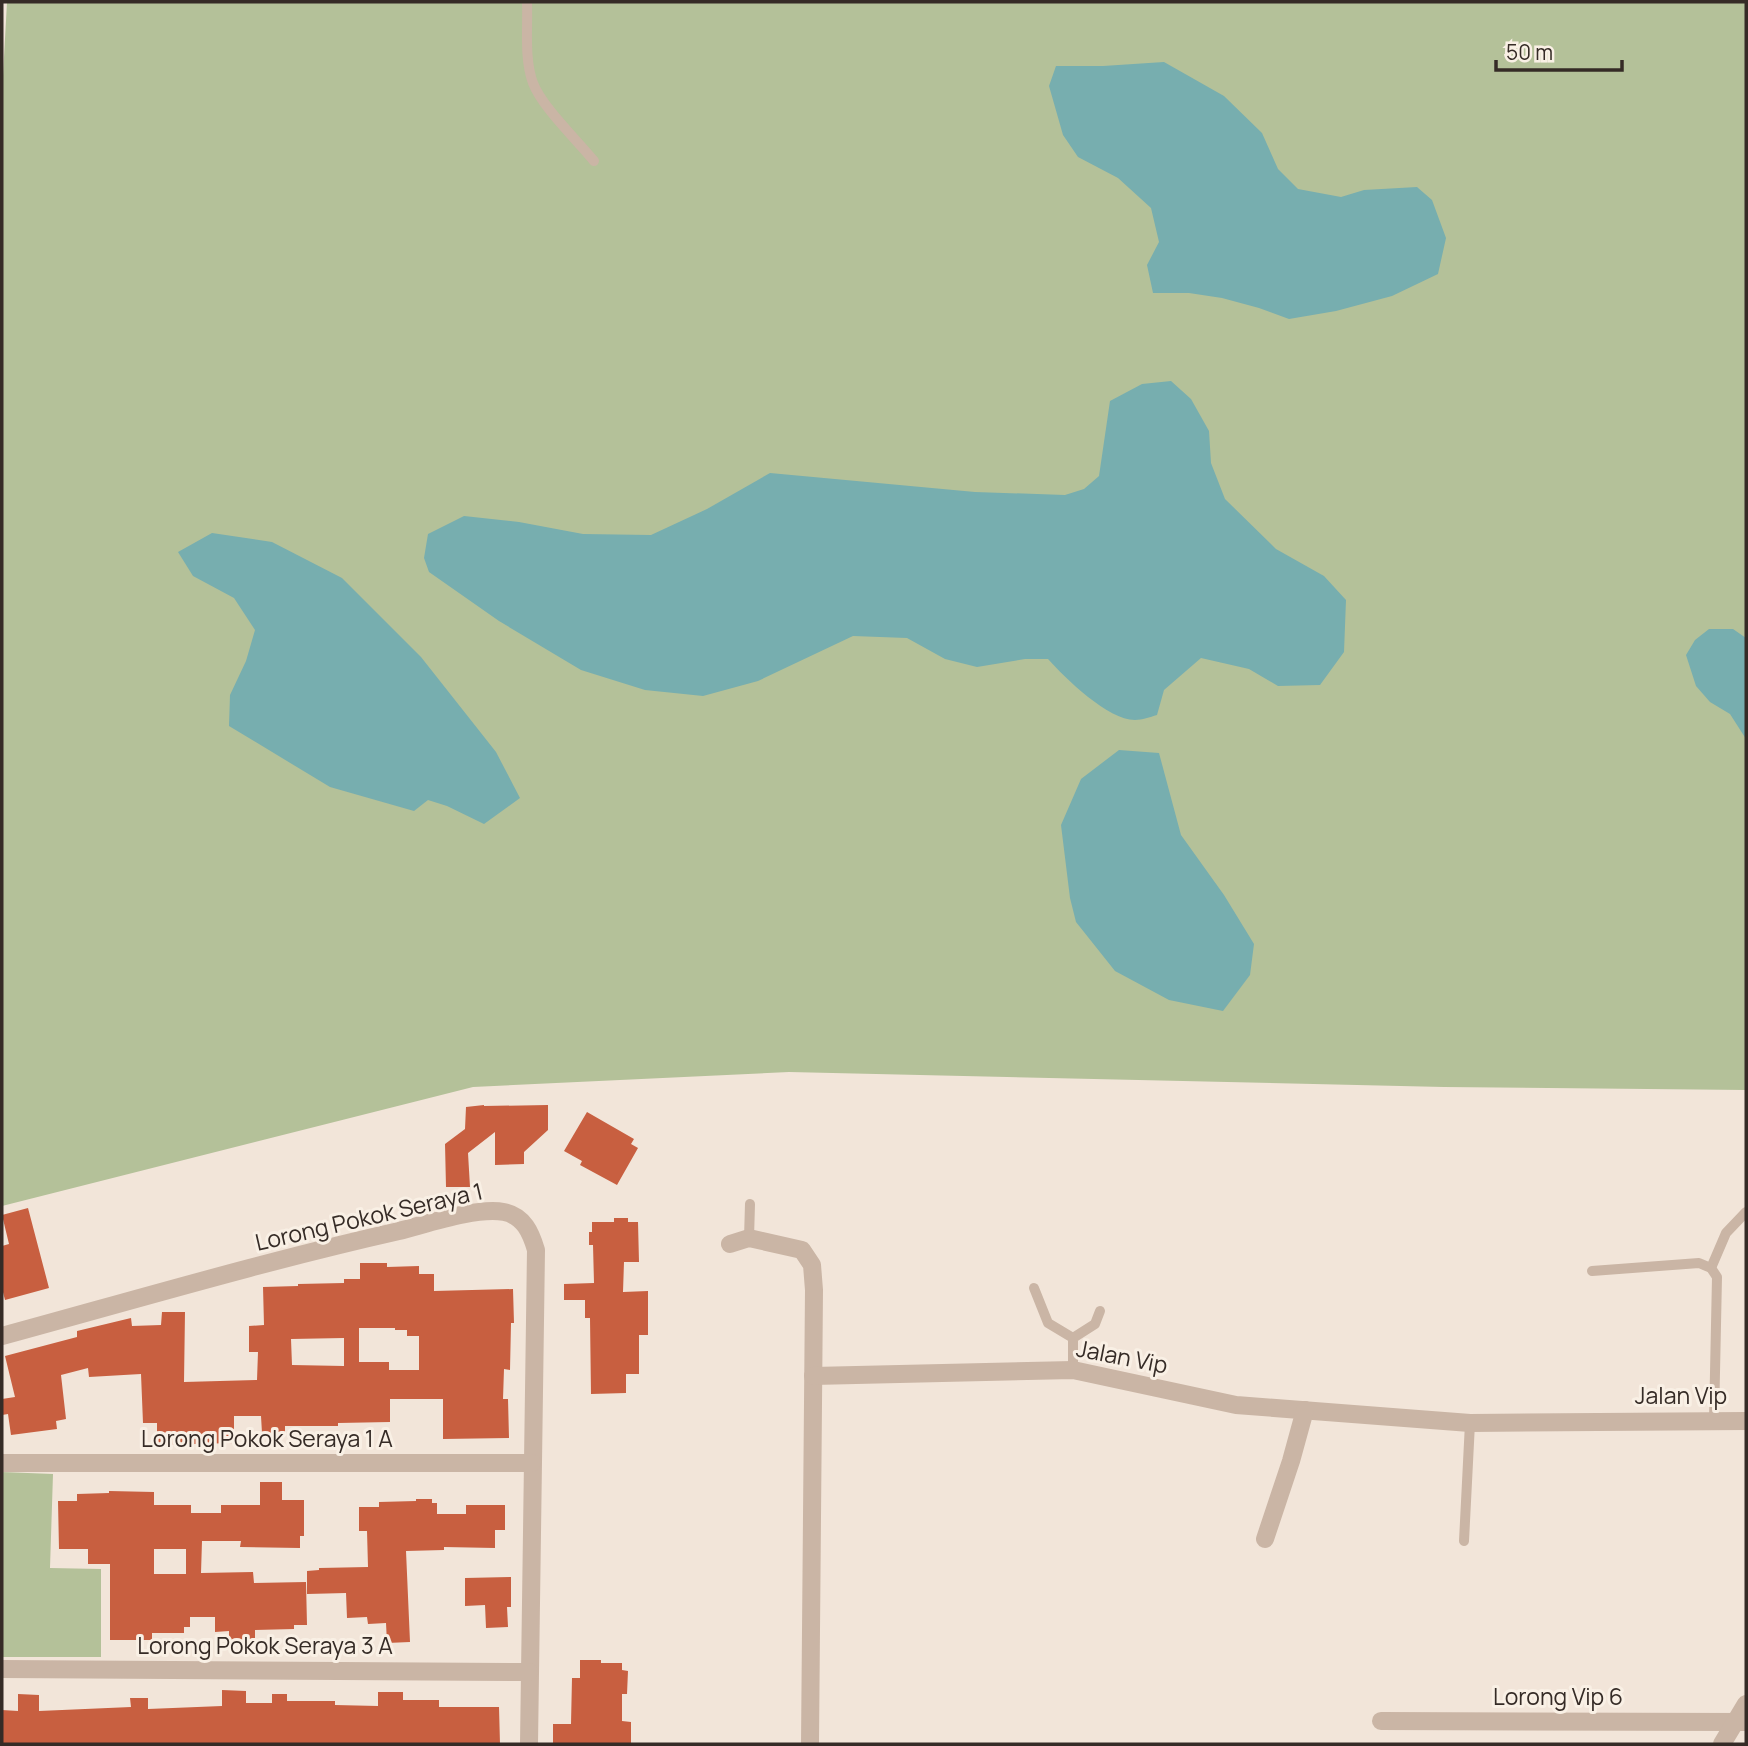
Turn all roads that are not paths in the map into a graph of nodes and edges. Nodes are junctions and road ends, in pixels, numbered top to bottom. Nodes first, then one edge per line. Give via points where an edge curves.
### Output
1 (527, 2) edge
2 (594, 161) dead end
3 (750, 1204) dead end
4 (1746, 1212) edge
5 (749, 1238) junction
6 (730, 1244) dead end
7 (1712, 1268) junction
8 (1592, 1271) dead end
9 (1034, 1288) dead end
10 (1100, 1311) dead end
11 (2, 1336) edge
12 (1073, 1338) junction
13 (1073, 1370) junction
14 (813, 1376) junction
15 (1305, 1410) junction
16 (1714, 1420) junction
17 (1746, 1421) edge
18 (1470, 1423) junction
19 (2, 1463) edge
20 (532, 1464) junction
21 (1265, 1539) dead end
22 (1464, 1542) dead end
23 (2, 1669) edge
24 (529, 1672) junction
25 (1746, 1704) edge
26 (1381, 1721) dead end
27 (1741, 1723) edge
28 (529, 1744) edge
29 (810, 1744) edge
30 (1722, 1744) edge

1 - 2 lane via 533,83
3 - 5 lane
4 - 7 lane via 1726,1233
5 - 6 street
5 - 14 street via 802,1250 812,1265
7 - 8 lane via 1699,1263
7 - 16 lane via 1717,1278
9 - 12 lane via 1048,1323
10 - 12 lane via 1095,1324
11 - 20 street, Lorong Pokok Seraya 1 via 370,1237 482,1212 505,1212 530,1231 536,1250
12 - 13 lane
13 - 14 street, Jalan Vip
13 - 15 street, Jalan Vip via 1236,1405
14 - 29 street
15 - 18 street, Jalan Vip
15 - 21 street
16 - 17 street, Jalan Vip
16 - 18 street, Jalan Vip
18 - 22 lane
19 - 20 street, Lorong Pokok Seraya 1 A
20 - 24 street, Lorong Pokok Seraya 1
23 - 24 street, Lorong Pokok Seraya 3 A
24 - 28 street, Lorong Pokok Seraya 1
25 - 27 street
26 - 27 street, Lorong Vip 6
27 - 30 street

